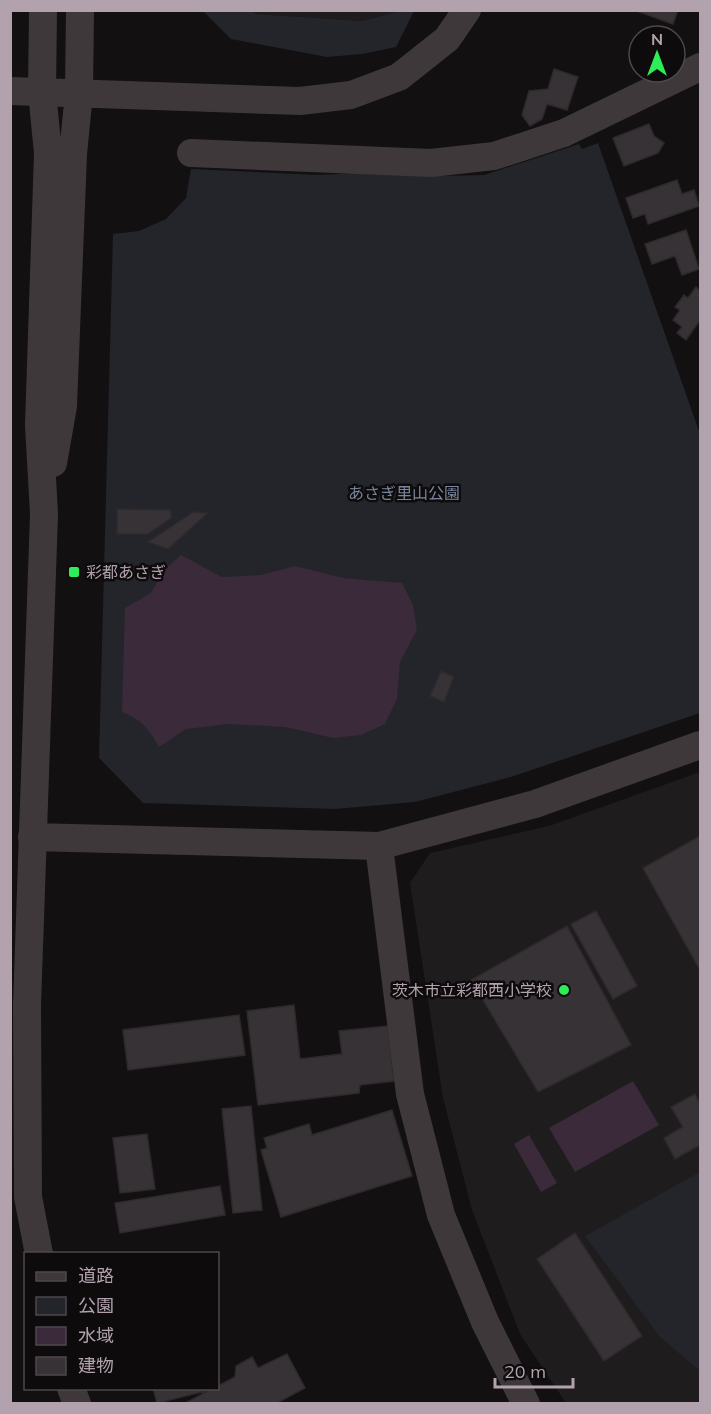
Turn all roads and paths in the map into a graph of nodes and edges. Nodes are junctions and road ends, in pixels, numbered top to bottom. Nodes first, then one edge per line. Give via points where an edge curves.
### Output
1 (44, 10) edge
2 (80, 10) edge
3 (467, 10) edge
4 (700, 67) edge
5 (10, 91) edge
6 (42, 92) junction
7 (79, 93) junction
8 (190, 153) dead end
9 (44, 514) junction
10 (700, 745) edge
11 (32, 837) junction
12 (379, 846) junction
13 (19, 1005) edge
14 (39, 1252) edge
15 (71, 1390) edge
16 (77, 1404) edge
17 (525, 1404) edge

1 - 6 street
2 - 7 street
3 - 7 street via 447,39 399,77 351,95 300,101
4 - 8 street via 564,133 494,156 431,163
5 - 6 street
6 - 7 street
6 - 9 street via 48,153 39,425
7 - 9 street via 63,406
9 - 11 street
10 - 12 street via 535,804
11 - 12 street
11 - 13 street
12 - 17 street via 410,1094 441,1215 485,1322
13 - 14 street via 28,1197
15 - 16 street

